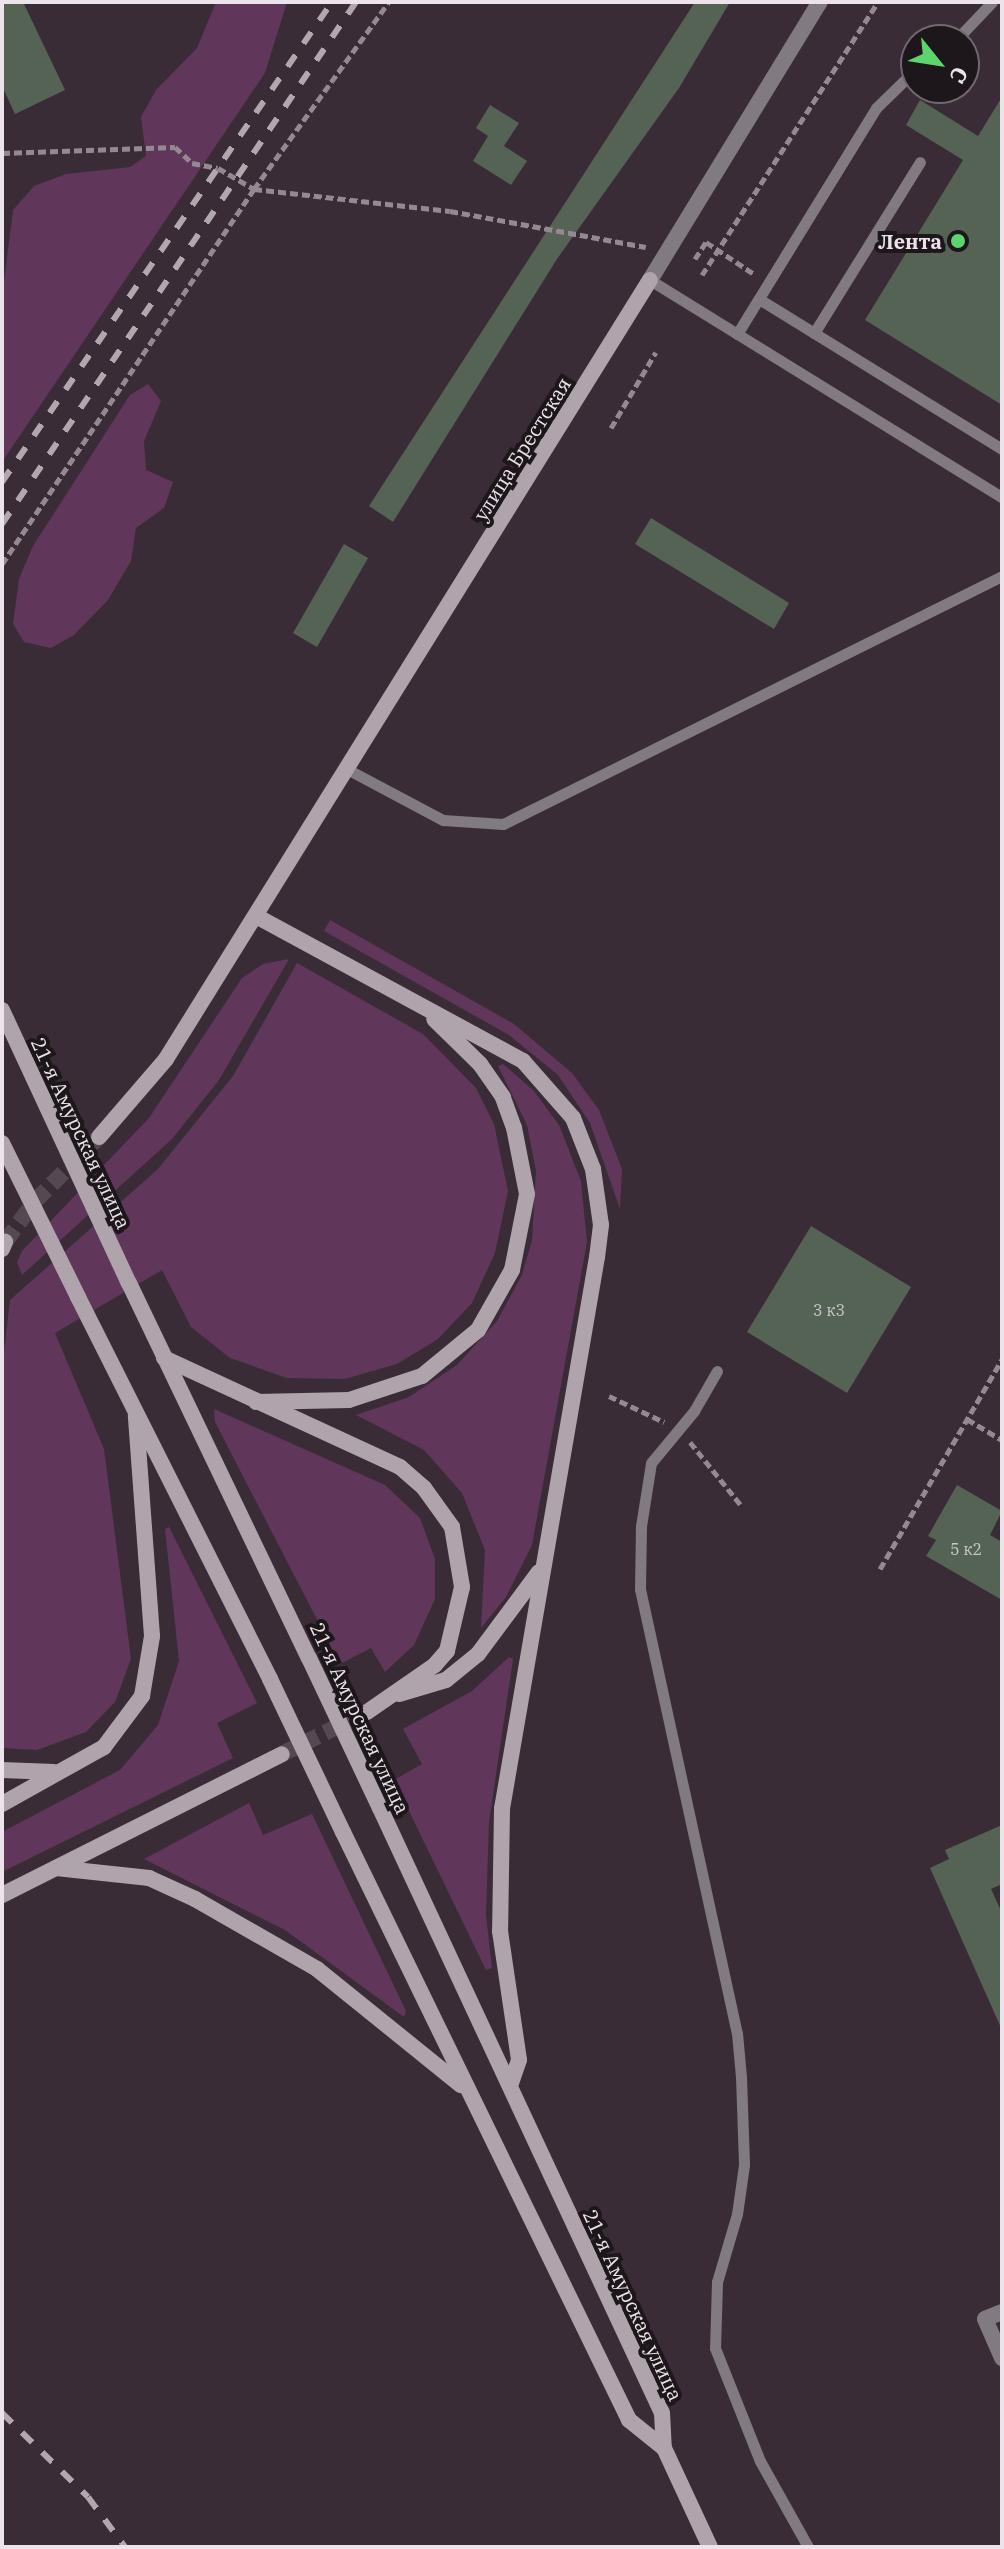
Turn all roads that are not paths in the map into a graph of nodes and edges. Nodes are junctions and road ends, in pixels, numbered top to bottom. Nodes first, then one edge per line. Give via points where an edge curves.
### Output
1 (820, 2) edge
2 (992, 2) edge
3 (971, 24) edge
4 (900, 85) edge
5 (920, 162) dead end
6 (650, 280) junction
7 (759, 299) junction
8 (814, 333) junction
9 (737, 334) junction
10 (1002, 449) edge
11 (1002, 497) edge
12 (1002, 576) edge
13 (345, 768) junction
14 (256, 916) junction
15 (2, 1010) edge
16 (424, 1010) junction
17 (99, 1137) tunnel mouth
18 (2, 1143) edge
19 (164, 1358) junction
20 (717, 1371) dead end
21 (256, 1402) junction
22 (136, 1416) junction
23 (546, 1561) junction
24 (395, 1694) junction
25 (367, 1712) tunnel mouth
26 (282, 1754) tunnel mouth
27 (2, 1770) edge
28 (64, 1771) junction
29 (2, 1804) edge
30 (56, 1868) junction
31 (2, 1895) edge
32 (511, 2083) junction
33 (468, 2091) junction
34 (1002, 2312) edge
35 (1002, 2358) edge
36 (664, 2448) junction
37 (710, 2547) edge
38 (808, 2547) edge

1 - 6 street, улица Брестская
2 - 3 lane
4 - 7 lane via 876,108
5 - 8 lane
6 - 9 lane
6 - 13 main road, улица Брестская
7 - 8 lane
7 - 9 lane
8 - 10 lane
9 - 11 lane
12 - 13 lane via 503,824 443,820
13 - 14 main road, улица Брестская
14 - 16 main road
14 - 17 main road, улица Брестская via 166,1059
15 - 19 main road, 21-я Амурская улица, bridge
16 - 21 main road via 480,1064 509,1112 527,1194 512,1270 478,1330 422,1376 349,1400
16 - 23 main road via 484,1036 523,1061 573,1118 593,1169 601,1225
18 - 22 main road, 21-я Амурская улица, bridge
19 - 21 main road
19 - 32 main road, 21-я Амурская улица, bridge
20 - 38 lane via 651,1463 639,1574 738,2048 744,2165 737,2214 717,2282 715,2348 760,2461
21 - 24 main road via 400,1467 424,1488 452,1527 462,1587 455,1633 435,1665
22 - 28 main road via 152,1660 129,1719 104,1747
22 - 33 main road, 21-я Амурская улица, bridge via 270,1679
23 - 24 main road via 478,1654 446,1680
23 - 32 main road via 499,1847 502,1956 519,2060
24 - 25 main road
26 - 30 main road
27 - 28 main road
28 - 29 main road
30 - 31 main road
30 - 33 main road via 149,1878 195,1899 328,1976
32 - 36 main road, 21-я Амурская улица via 662,2413
33 - 36 main road, 21-я Амурская улица via 629,2420
34 - 35 street via 985,2319
36 - 37 main road, 21-я Амурская улица

